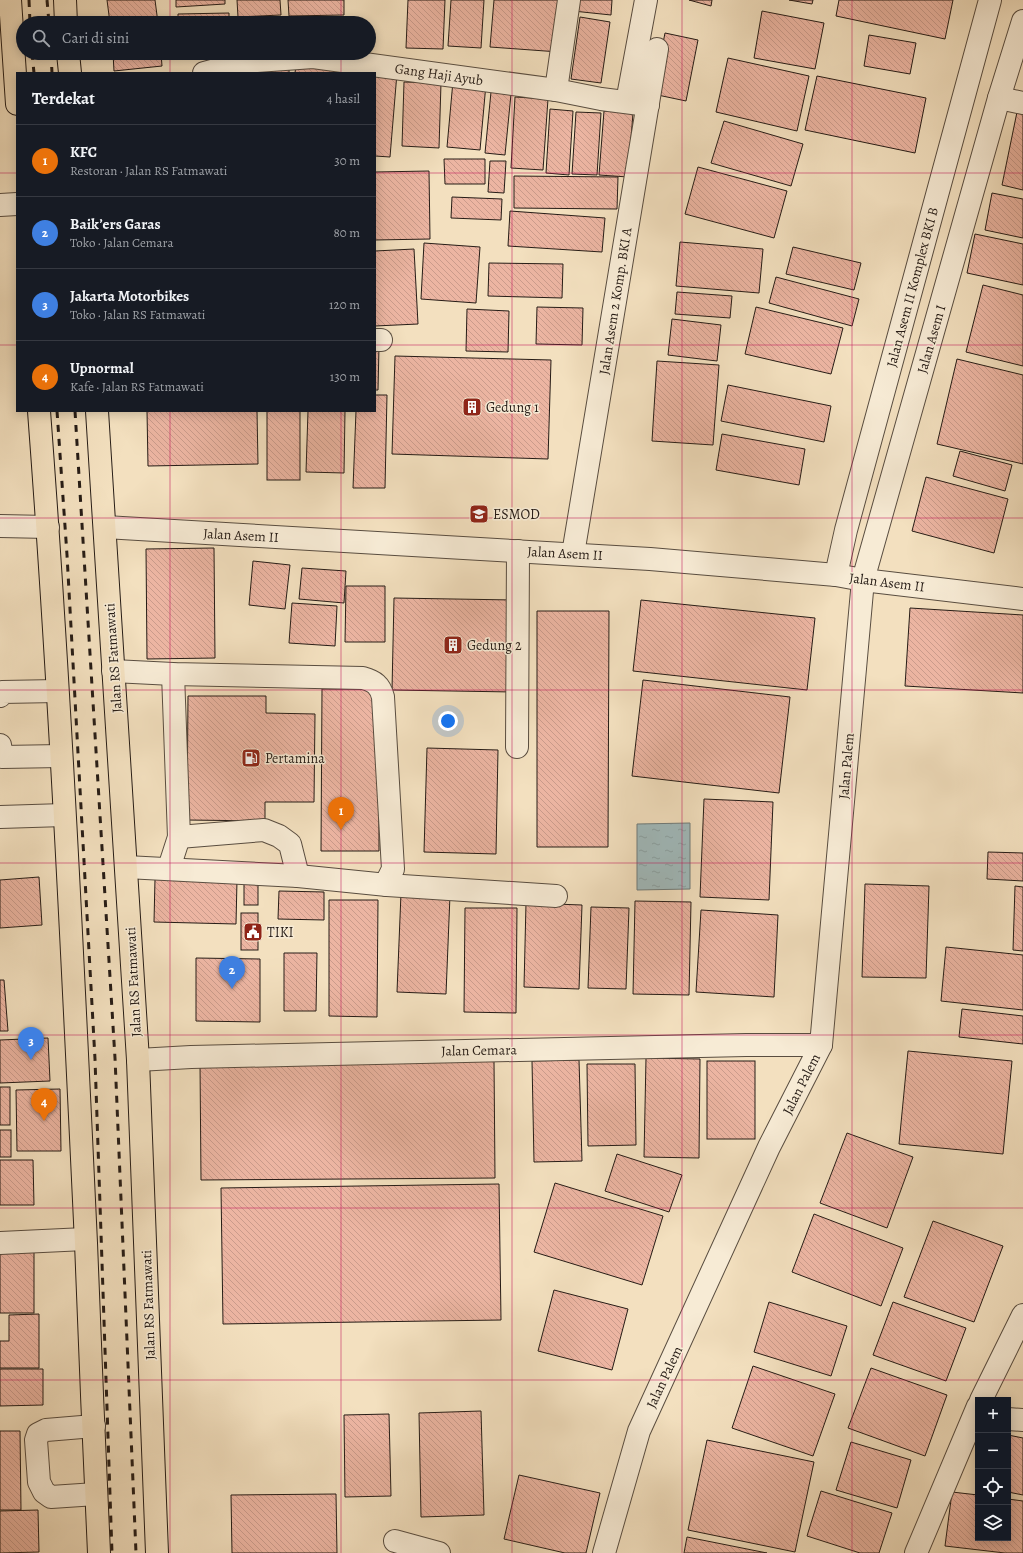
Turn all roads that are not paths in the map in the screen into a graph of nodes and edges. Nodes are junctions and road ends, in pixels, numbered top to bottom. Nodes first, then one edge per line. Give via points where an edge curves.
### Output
1 (10, 0) edge
2 (65, 0) edge
3 (569, 0) edge
4 (646, 0) edge
5 (990, 0) edge
6 (66, 16) edge
7 (1023, 21) edge
8 (658, 49) dead end
9 (69, 60) edge
10 (267, 60) edge
11 (342, 60) edge
12 (70, 72) edge
13 (208, 72) edge
14 (16, 89) edge
15 (556, 90) junction
16 (999, 98) junction
17 (1023, 103) edge
18 (638, 104) junction
19 (16, 204) edge
20 (0, 205) edge
21 (39, 412) edge
22 (97, 412) edge
23 (0, 526) edge
24 (48, 527) junction
25 (105, 527) junction
26 (518, 551) junction
27 (573, 554) junction
28 (836, 576) junction
29 (863, 580) junction
30 (1023, 599) edge
31 (113, 671) junction
32 (173, 674) junction
33 (57, 691) junction
34 (1, 693) edge
35 (517, 747) dead end
36 (1, 753) edge
37 (61, 756) junction
38 (64, 815) junction
39 (0, 817) edge
40 (178, 837) junction
41 (126, 866) junction
42 (169, 868) junction
43 (298, 876) junction
44 (387, 885) junction
45 (556, 896) dead end
46 (821, 1045) junction
47 (138, 1060) junction
48 (85, 1239) junction
49 (0, 1244) edge
50 (1023, 1315) edge
51 (984, 1397) edge
52 (975, 1416) edge
53 (1011, 1419) edge
54 (1023, 1420) edge
55 (94, 1426) junction
56 (96, 1494) junction
57 (395, 1541) dead end
58 (99, 1553) edge
59 (157, 1553) edge
60 (439, 1553) edge
61 (604, 1553) edge
62 (916, 1553) edge

1 - 14 main road
2 - 6 main road
3 - 15 street
4 - 18 street
5 - 28 street, Jalan Asem II Komplex BKI B via 846,530
7 - 16 street, Jalan Asem I
8 - 18 street, Jalan Asem 2 Komp. BKI A
9 - 12 main road
10 - 13 street, Gang Haji Ayub via 244,62
11 - 15 street, Gang Haji Ayub
15 - 18 street, Gang Haji Ayub
16 - 17 street
16 - 29 street, Jalan Asem I
18 - 27 street, Jalan Asem 2 Komp. BKI A
19 - 20 street
21 - 24 main road
22 - 25 main road, Jalan RS Fatmawati
23 - 24 street
24 - 33 main road
25 - 26 street, Jalan Asem II
25 - 31 main road, Jalan RS Fatmawati
26 - 27 street, Jalan Asem II
26 - 35 street
27 - 28 street, Jalan Asem II via 650,558
28 - 29 street, Jalan Asem II
29 - 30 street, Jalan Asem II
29 - 46 street, Jalan Palem
31 - 32 street
31 - 41 main road, Jalan RS Fatmawati
32 - 40 street
32 - 44 street via 373,680 381,689 383,697 393,869
33 - 34 street
33 - 37 main road
36 - 37 street
37 - 38 main road
38 - 39 street
38 - 48 main road
40 - 42 street
40 - 43 street via 264,830 290,844
41 - 42 street
41 - 47 main road, Jalan RS Fatmawati
42 - 43 street
43 - 44 street
44 - 45 street
46 - 47 street, Jalan Cemara via 207,1056
46 - 61 street, Jalan Palem via 768,1147 639,1431
47 - 59 main road, Jalan RS Fatmawati
48 - 49 street
48 - 55 main road
50 - 51 street
52 - 62 street
53 - 54 street
55 - 56 main road
55 - 56 street via 46,1430 38,1434 36,1440 39,1482 44,1492 51,1497
56 - 58 main road
57 - 60 street

